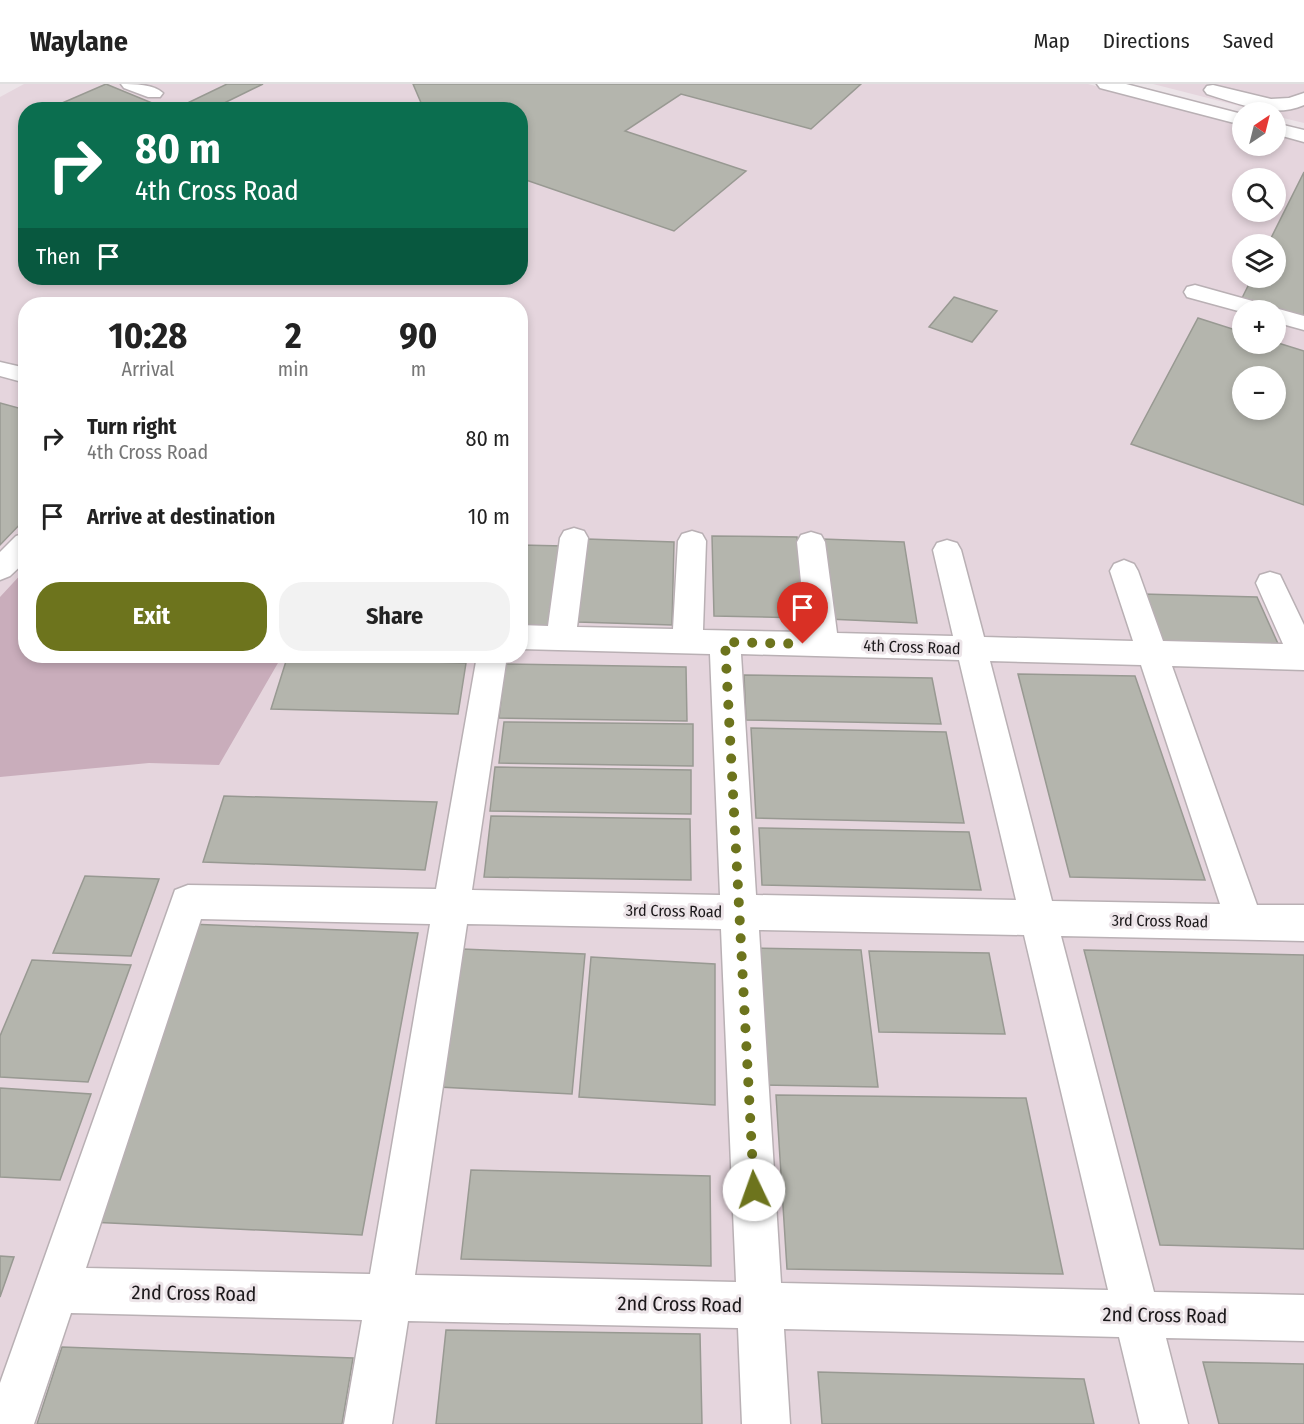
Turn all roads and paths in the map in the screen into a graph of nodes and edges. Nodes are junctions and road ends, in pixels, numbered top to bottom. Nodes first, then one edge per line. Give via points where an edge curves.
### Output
1 (130, 84) edge
2 (1106, 84) edge
3 (1201, 87) dead end
4 (154, 93) dead end
5 (1304, 98) edge
6 (1232, 117) edge
7 (1286, 131) edge
8 (1304, 136) edge
9 (1195, 292) dead end
10 (1232, 302) edge
11 (1286, 318) edge
12 (1304, 323) edge
13 (0, 369) edge
14 (18, 374) edge
15 (574, 538) dead end
16 (692, 541) dead end
17 (811, 543) dead end
18 (947, 550) dead end
19 (18, 551) edge
20 (0, 569) edge
21 (1124, 572) dead end
22 (1270, 583) dead end
23 (528, 637) edge
24 (561, 638) junction
25 (687, 641) junction
26 (725, 642) junction
27 (823, 645) junction
28 (971, 649) junction
29 (1152, 654) junction
30 (1304, 658) edge
31 (491, 663) edge
32 (451, 907) junction
33 (739, 912) junction
34 (1038, 918) junction
35 (1245, 922) junction
36 (1304, 923) edge
37 (55, 1290) junction
38 (388, 1297) junction
39 (760, 1305) junction
40 (1137, 1314) junction
41 (1304, 1318) edge
42 (10, 1424) edge
43 (368, 1424) edge
44 (766, 1424) edge
45 (1164, 1424) edge

1 - 4 street
2 - 6 street
3 - 5 street via 1260,102 1291,103
7 - 8 street
9 - 10 street
11 - 12 street
13 - 14 street
15 - 24 street
16 - 25 street
17 - 27 street
18 - 28 street
19 - 20 street
21 - 29 street
22 - 30 street
23 - 24 street, 4th Cross Road
24 - 25 street, 4th Cross Road
25 - 26 street, 4th Cross Road
26 - 27 street, 4th Cross Road
26 - 33 street
27 - 28 street, 4th Cross Road
28 - 29 street, 4th Cross Road
28 - 34 street
29 - 30 street, 4th Cross Road
29 - 35 street
31 - 32 street
32 - 33 street, 3rd Cross Road
32 - 37 street, 3rd Cross Road via 188,902
32 - 38 street
33 - 34 street, 3rd Cross Road
33 - 39 street
34 - 35 street, 3rd Cross Road
34 - 40 street
35 - 36 street, 3rd Cross Road
37 - 38 street, 2nd Cross Road
37 - 42 street
38 - 39 street, 2nd Cross Road
38 - 43 street
39 - 40 street, 2nd Cross Road
39 - 44 street
40 - 41 street, 2nd Cross Road
40 - 45 street

